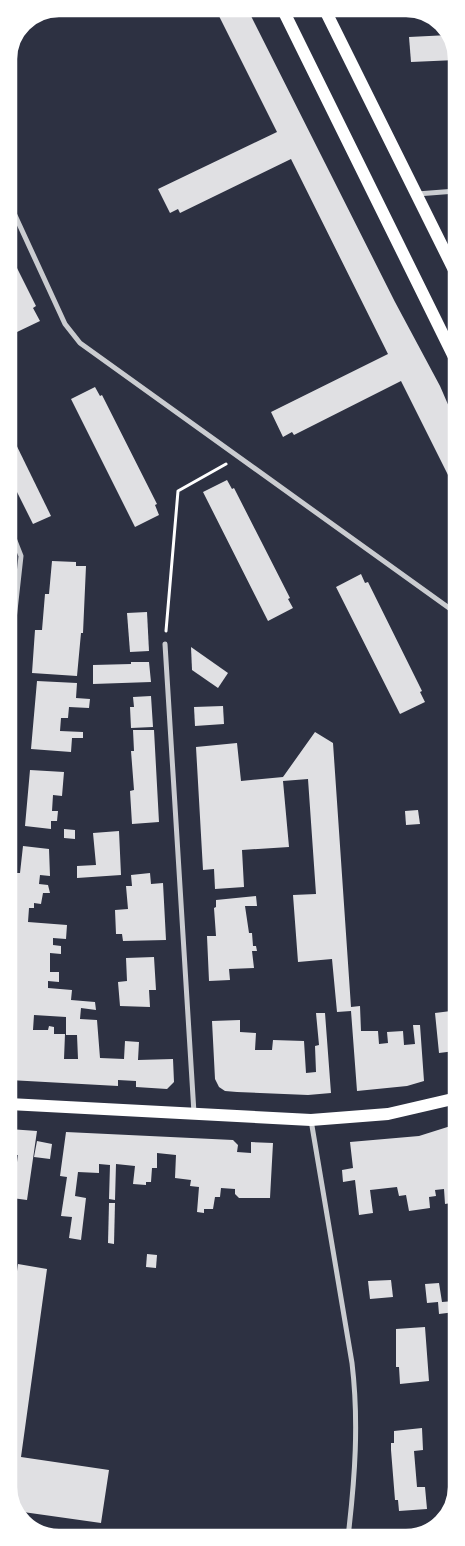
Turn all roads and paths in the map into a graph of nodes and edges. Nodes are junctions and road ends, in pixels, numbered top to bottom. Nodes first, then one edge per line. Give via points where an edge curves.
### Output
1 (286, 16) edge
2 (328, 16) edge
3 (449, 192) edge
4 (416, 194) junction
5 (16, 217) edge
6 (449, 260) edge
7 (449, 347) edge
8 (238, 457) junction
9 (16, 544) edge
10 (16, 607) edge
11 (449, 608) edge
12 (165, 644) joint
13 (449, 1100) edge
14 (16, 1104) edge
15 (194, 1114) junction
16 (311, 1120) junction
17 (349, 1530) edge

1 - 7 main road
2 - 4 main road
3 - 4 street
4 - 6 main road
5 - 8 street via 72,334 100,358
8 - 11 street
8 - 12 path via 178,491
9 - 10 street via 22,556
12 - 15 street
13 - 16 main road via 388,1114
14 - 15 main road
15 - 16 main road
16 - 17 street via 356,1402 356,1471

